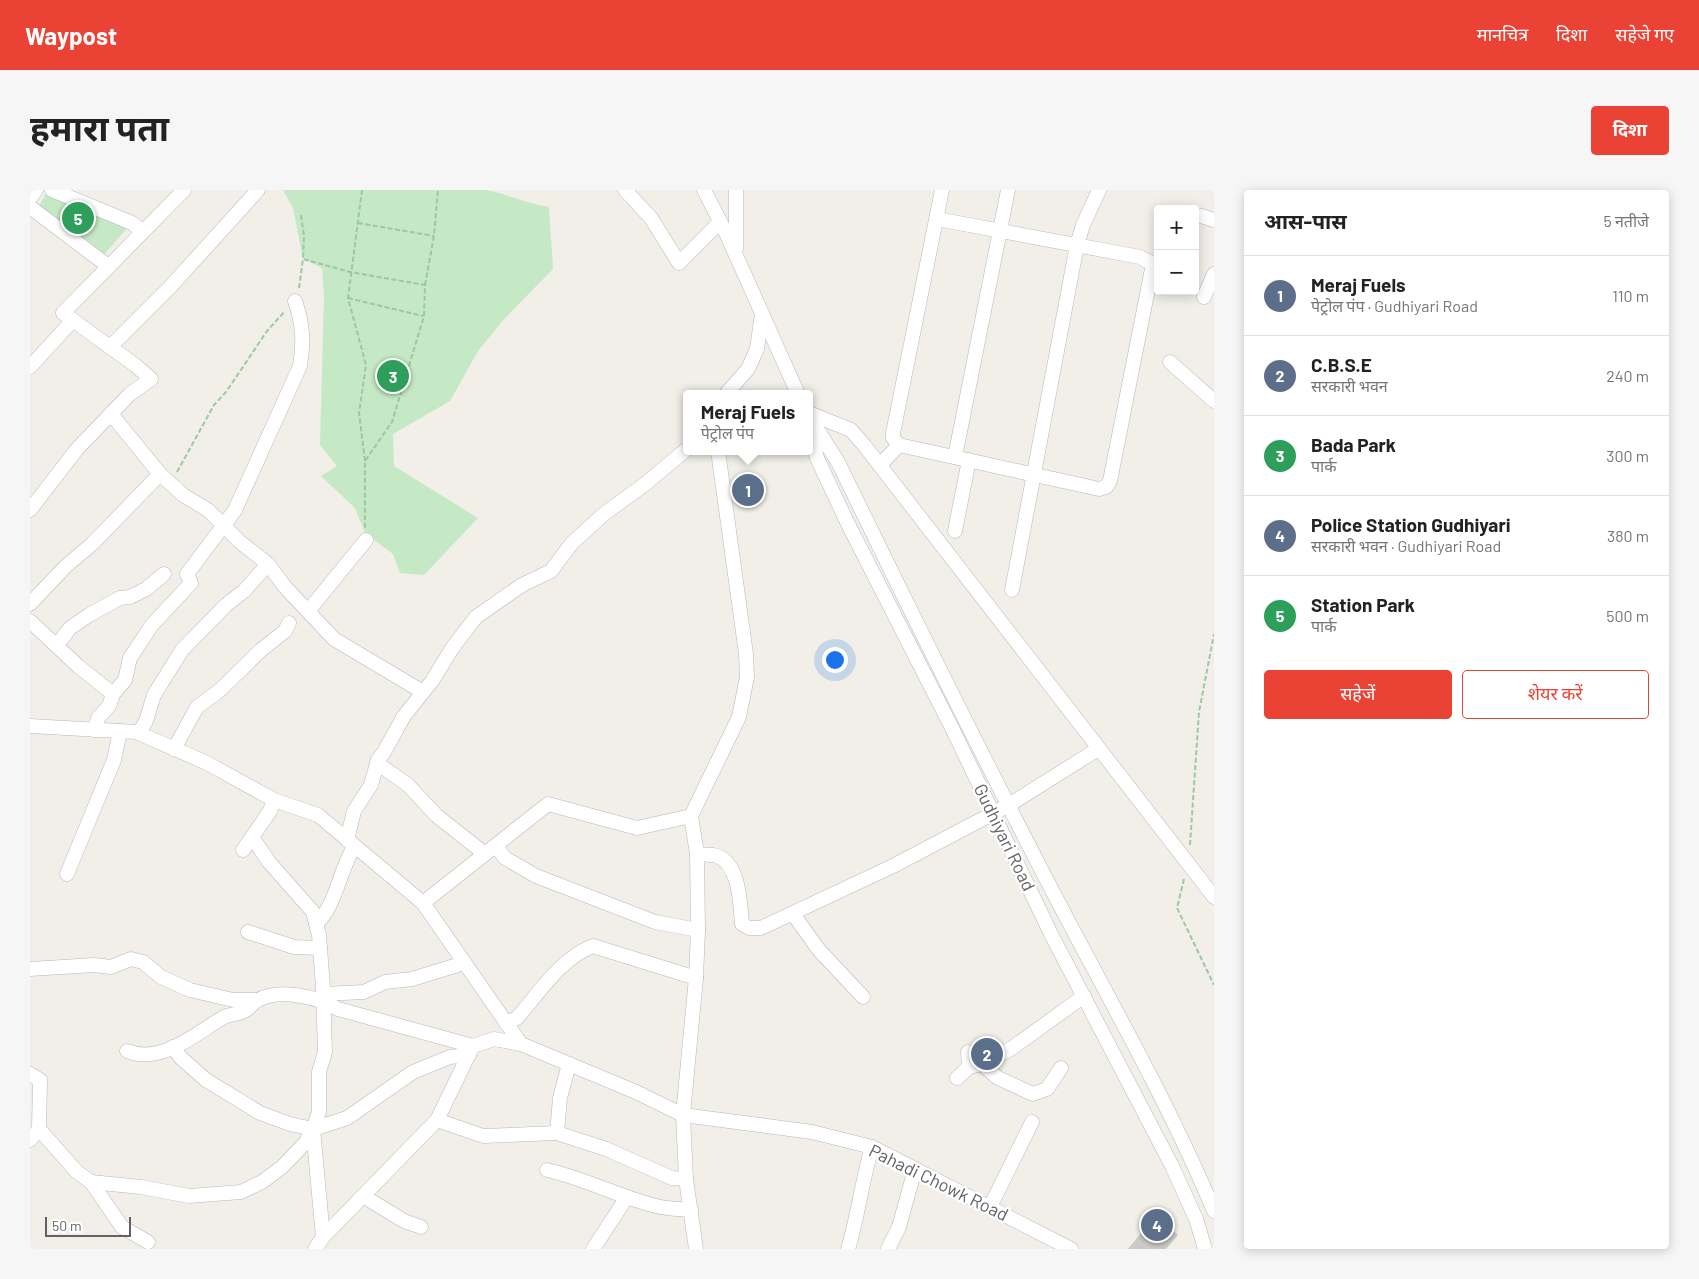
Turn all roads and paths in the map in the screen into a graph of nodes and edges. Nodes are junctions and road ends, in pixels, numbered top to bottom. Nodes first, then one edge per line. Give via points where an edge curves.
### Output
1 (36, 190) edge
2 (53, 190) edge
3 (184, 190) edge
4 (258, 190) edge
5 (362, 190) edge
6 (438, 190) edge
7 (625, 190) edge
8 (704, 190) edge
9 (736, 190) edge
10 (942, 190) edge
11 (1008, 190) edge
12 (1099, 190) edge
13 (30, 198) edge
14 (30, 207) edge
15 (301, 215) dead end
16 (936, 218) junction
17 (720, 222) junction
18 (358, 223) junction
19 (1000, 230) junction
20 (142, 232) junction
21 (434, 236) junction
22 (1077, 246) junction
23 (736, 255) junction
24 (303, 259) junction
25 (108, 266) junction
26 (350, 272) junction
27 (1214, 274) edge
28 (424, 285) junction
29 (1204, 297) dead end
30 (348, 298) junction
31 (295, 301) junction
32 (762, 314) junction
33 (424, 316) junction
34 (73, 320) junction
35 (110, 347) junction
36 (1170, 362) dead end
37 (30, 367) edge
38 (730, 390) edge
39 (796, 390) edge
40 (1214, 401) edge
41 (111, 414) junction
42 (813, 416) edge
43 (813, 421) edge
44 (813, 441) edge
45 (899, 445) junction
46 (683, 452) edge
47 (719, 455) edge
48 (955, 457) junction
49 (969, 460) junction
50 (365, 461) junction
51 (880, 465) junction
52 (160, 474) junction
53 (1034, 474) junction
54 (172, 483) junction
55 (30, 510) edge
56 (224, 524) junction
57 (955, 531) dead end
58 (366, 540) joint
59 (268, 564) junction
60 (164, 574) dead end
61 (1012, 590) dead end
62 (30, 604) edge
63 (309, 610) junction
64 (30, 621) edge
65 (289, 623) dead end
66 (1214, 634) edge
67 (57, 645) junction
68 (422, 692) junction
69 (113, 694) junction
70 (30, 726) edge
71 (94, 730) junction
72 (120, 731) junction
73 (139, 733) junction
74 (174, 749) junction
75 (1098, 749) junction
76 (377, 763) junction
77 (274, 800) junction
78 (1009, 805) junction
79 (993, 813) junction
80 (691, 816) junction
81 (252, 837) junction
82 (351, 844) junction
83 (243, 850) dead end
84 (490, 850) junction
85 (697, 854) junction
86 (1188, 865) junction
87 (67, 874) dead end
88 (1213, 894) edge
89 (423, 903) junction
90 (793, 914) junction
91 (316, 924) junction
92 (698, 930) junction
93 (248, 932) dead end
94 (320, 948) junction
95 (464, 963) junction
96 (30, 969) edge
97 (696, 978) junction
98 (1214, 985) edge
99 (1084, 996) junction
100 (323, 997) junction
101 (863, 997) dead end
102 (257, 1000) junction
103 (506, 1023) junction
104 (521, 1044) junction
105 (173, 1047) junction
106 (471, 1051) junction
107 (127, 1052) dead end
108 (968, 1052) dead end
109 (568, 1064) junction
110 (976, 1065) junction
111 (1062, 1068) dead end
112 (30, 1074) edge
113 (957, 1078) dead end
114 (683, 1115) junction
115 (437, 1120) junction
116 (1032, 1122) dead end
117 (39, 1129) junction
118 (313, 1129) junction
119 (556, 1133) junction
120 (30, 1140) edge
121 (872, 1147) junction
122 (915, 1168) junction
123 (547, 1170) dead end
124 (686, 1179) junction
125 (91, 1182) junction
126 (363, 1196) junction
127 (627, 1198) junction
128 (990, 1207) junction
129 (691, 1210) junction
130 (1214, 1211) edge
131 (421, 1227) dead end
132 (323, 1237) junction
133 (148, 1242) dead end
134 (315, 1249) edge
135 (594, 1249) edge
136 (696, 1249) edge
137 (848, 1249) edge
138 (888, 1249) edge
139 (1071, 1249) edge
140 (1205, 1249) edge

1 - 13 street
2 - 20 street via 132,224
3 - 20 street
4 - 35 street via 171,286
5 - 18 path
6 - 21 path
7 - 17 street via 651,218 679,263
8 - 17 street
9 - 23 street
10 - 16 street
11 - 19 street
12 - 22 street
14 - 25 street
15 - 24 path
16 - 19 street
16 - 45 street via 893,433
17 - 23 street
18 - 21 path
18 - 26 path
19 - 22 street
19 - 48 street
20 - 25 street
21 - 28 path
22 - 53 street
22 - 53 street via 1140,257 1151,263 1152,269 1110,481 1099,489
23 - 32 street
24 - 26 path
24 - 31 path
25 - 34 street via 63,313
26 - 28 path
26 - 30 path
27 - 29 street
28 - 33 path
30 - 33 path
30 - 50 path via 366,365 359,413
31 - 54 path via 267,331 214,405
31 - 56 street via 303,322 300,366 234,510
32 - 38 street via 757,349 748,369
32 - 39 street
33 - 50 path via 392,422
34 - 35 street
34 - 37 street
35 - 41 street via 151,380 130,394
36 - 40 street
41 - 52 street
41 - 55 street via 57,473
42 - 51 street via 851,430
43 - 78 street, Gudhiyari Road via 838,462
44 - 79 street, Gudhiyari Road via 817,458 848,524
45 - 48 street
45 - 51 street
46 - 68 street via 604,514 572,543 551,571 522,585 476,617
47 - 80 street via 747,678 739,716
48 - 49 street
49 - 53 street
49 - 57 street
50 - 58 path
51 - 75 street
52 - 54 street
52 - 62 street
53 - 61 street
54 - 56 street via 183,496 208,510
56 - 59 street via 240,542
56 - 69 street via 187,574 191,583 151,626 130,658 125,680
58 - 63 street
59 - 63 street via 285,587
59 - 73 street via 182,650 154,695
60 - 67 street via 146,589 120,598 89,615 70,628
63 - 68 street via 334,639
64 - 67 street
65 - 74 street via 285,631 197,707
66 - 86 path via 1199,712
67 - 69 street
68 - 76 street
69 - 71 street
70 - 71 street
71 - 72 street
72 - 73 street
72 - 87 street via 114,760
73 - 74 street
74 - 77 street via 207,763
75 - 78 street
75 - 86 street
76 - 82 street via 371,785 354,811
76 - 84 street via 408,785 437,816
77 - 81 street
77 - 82 street via 318,815
78 - 79 street
78 - 130 street, Gudhiyari Road via 1140,1054
79 - 90 street
79 - 99 street, Gudhiyari Road
80 - 84 street via 637,828 548,804
80 - 85 street
81 - 83 street
81 - 91 street via 270,862 304,898
82 - 89 street
82 - 91 street via 328,908
84 - 89 street
84 - 92 street via 536,876 655,922
85 - 90 street via 715,855 731,867 742,924 761,928
85 - 92 street
86 - 88 street
86 - 98 path via 1177,908
89 - 95 street
90 - 101 street via 819,950
91 - 94 street
92 - 97 street
93 - 94 street via 294,947
94 - 100 street
95 - 100 street via 412,979 385,982 364,992
95 - 103 street
96 - 102 street via 110,967 131,959 143,962 161,977 190,990 233,1000
97 - 103 street via 593,946 580,951 565,964 517,1018
97 - 114 street
99 - 110 street via 1012,1048
99 - 140 street, Gudhiyari Road via 1172,1166 1196,1219
100 - 102 street via 278,993
100 - 106 street via 338,1009
100 - 118 street via 325,1052 319,1072 319,1112
102 - 105 street via 246,1011 227,1016
103 - 104 street
104 - 106 street, Pahadi Chowk Road via 494,1039
104 - 109 street, Pahadi Chowk Road
105 - 107 street via 146,1057
105 - 118 street via 180,1058 206,1080 260,1113
106 - 115 street
106 - 118 street, Pahadi Chowk Road via 413,1072 347,1118
108 - 110 street
109 - 114 street, Pahadi Chowk Road
109 - 119 street
110 - 111 street via 1033,1094 1048,1089
110 - 113 street
112 - 117 street via 40,1080
114 - 121 street, Pahadi Chowk Road via 812,1132
114 - 124 street
115 - 119 street via 483,1136
115 - 126 street
116 - 128 street
117 - 120 street
117 - 125 street via 77,1172
118 - 125 street via 306,1142 282,1167 241,1192 189,1196
118 - 132 street
119 - 124 street via 606,1148 672,1178
121 - 122 street, Pahadi Chowk Road
121 - 137 street
122 - 128 street, Pahadi Chowk Road
122 - 138 street via 899,1227
123 - 127 street via 566,1174
124 - 129 street
125 - 133 street via 122,1227
126 - 131 street via 390,1214
126 - 132 street
127 - 129 street via 658,1207
127 - 135 street
128 - 139 street, Pahadi Chowk Road
129 - 136 street
132 - 134 street

